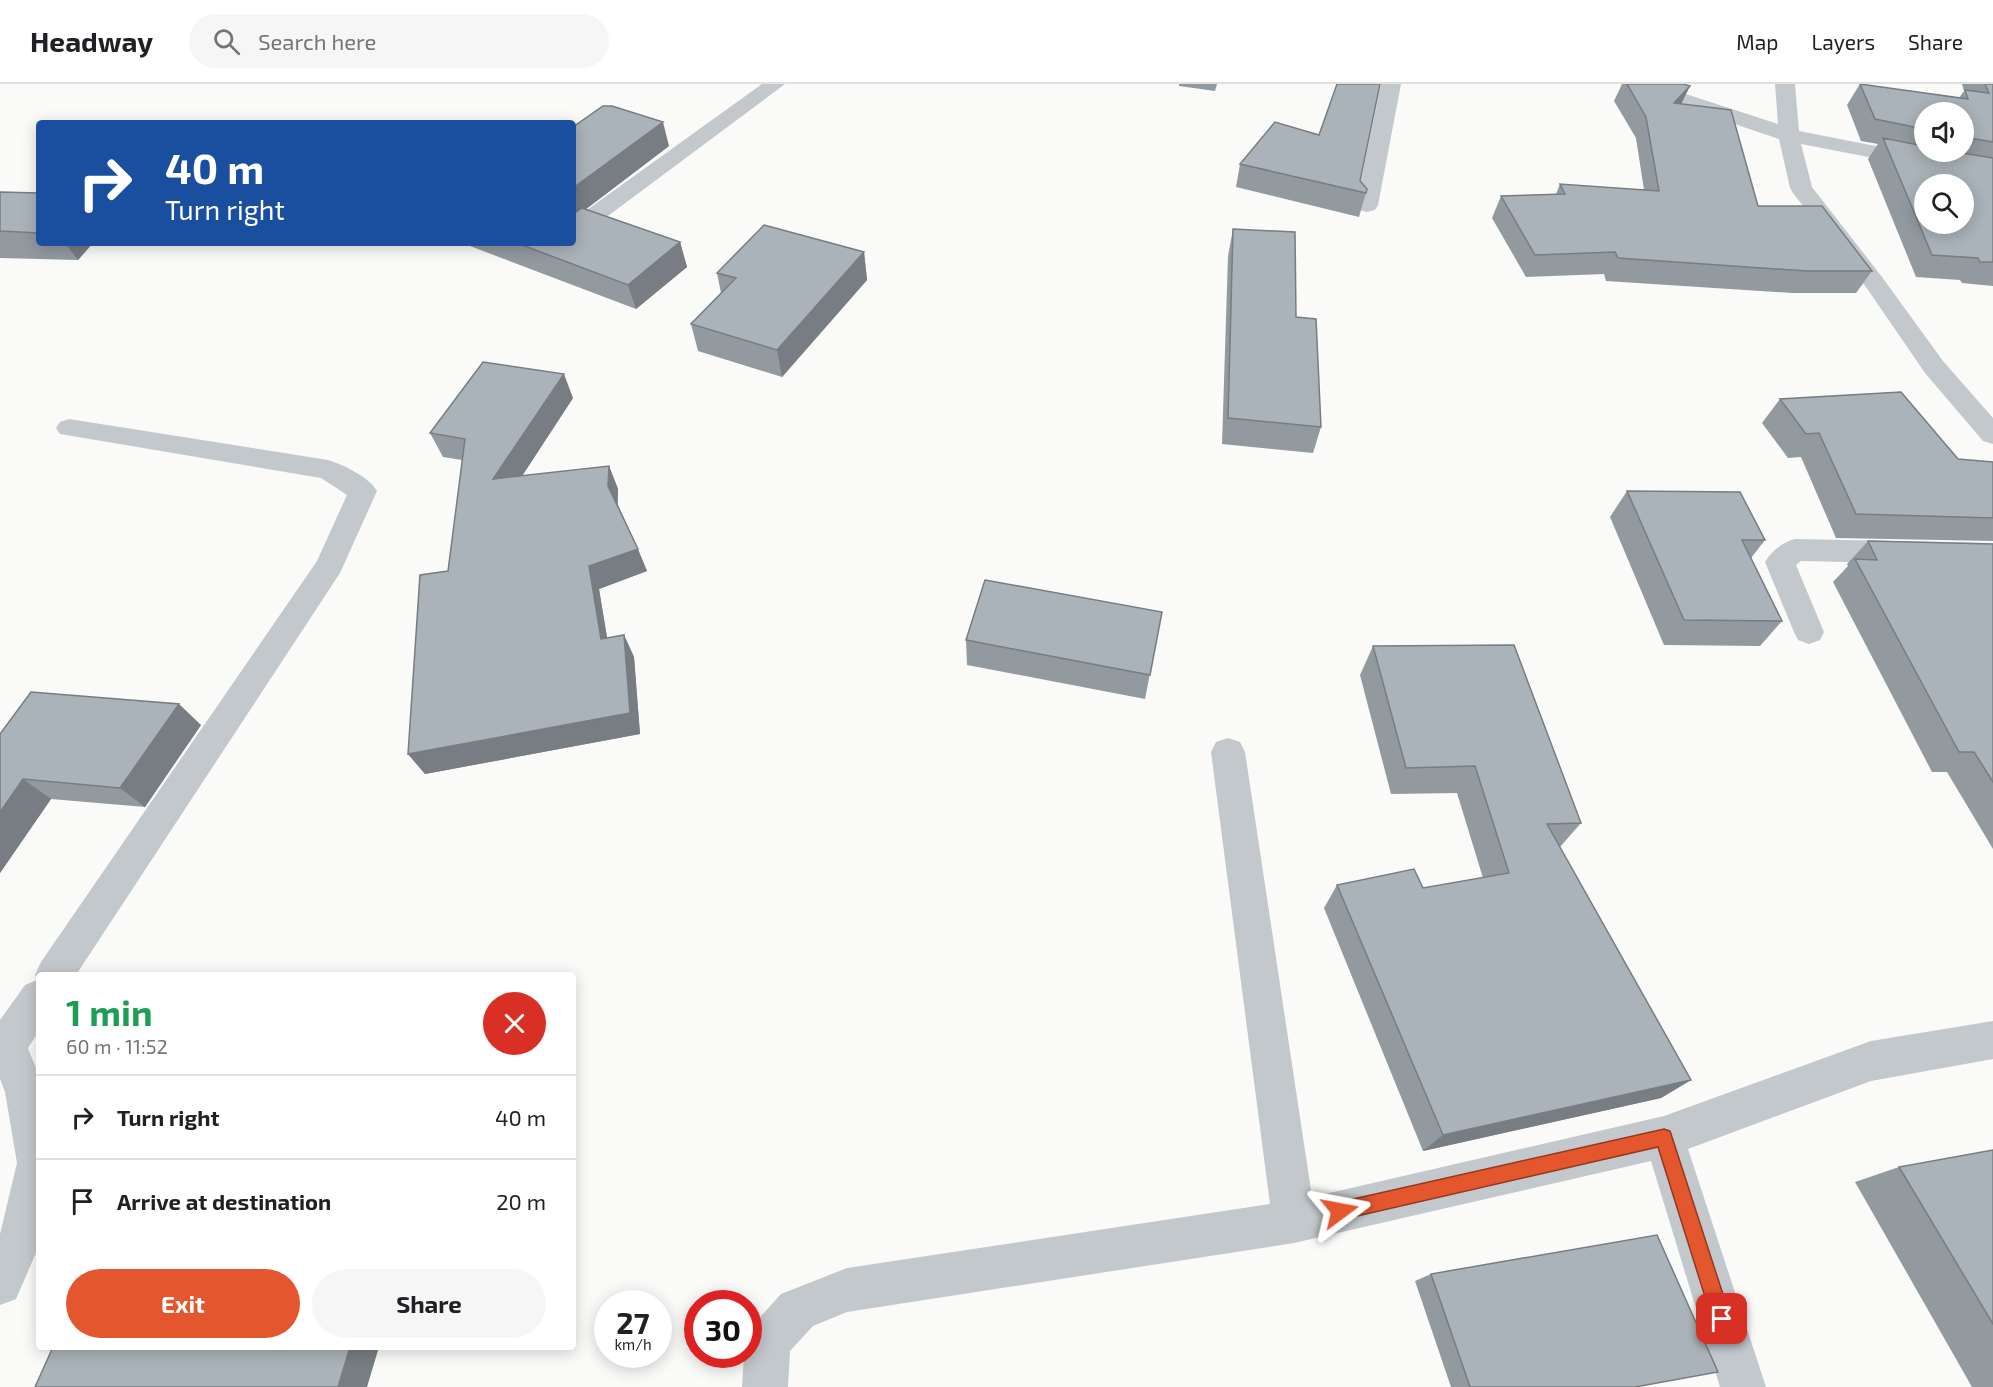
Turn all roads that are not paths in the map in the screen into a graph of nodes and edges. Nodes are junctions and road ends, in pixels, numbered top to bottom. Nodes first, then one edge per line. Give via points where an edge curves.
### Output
1 (774, 84) edge
2 (1391, 84) edge
3 (1635, 84) edge
4 (1785, 84) edge
5 (1789, 135) junction
6 (1993, 175) edge
7 (1367, 205) edge
8 (576, 229) edge
9 (69, 428) dead end
10 (1993, 435) edge
11 (1993, 554) edge
12 (1809, 632) dead end
13 (1228, 752) dead end
14 (56, 972) edge
15 (36, 1002) edge
16 (1993, 1040) edge
17 (4, 1042) edge
18 (1664, 1137) junction
19 (36, 1152) edge
20 (36, 1172) edge
21 (1294, 1222) junction
22 (0, 1283) edge
23 (765, 1387) edge
24 (1743, 1387) edge

1 - 8 street
2 - 7 street
3 - 5 street
4 - 5 street
5 - 6 street
5 - 10 street via 1801,188 1934,367
9 - 14 street via 328,470 363,491 330,565
11 - 12 street via 1796,550 1780,562
13 - 21 street
15 - 17 street
16 - 18 street via 1871,1061
17 - 19 street via 25,1092
18 - 21 street
18 - 24 street
20 - 22 street via 21,1237
21 - 23 street via 847,1290 797,1310 768,1342

